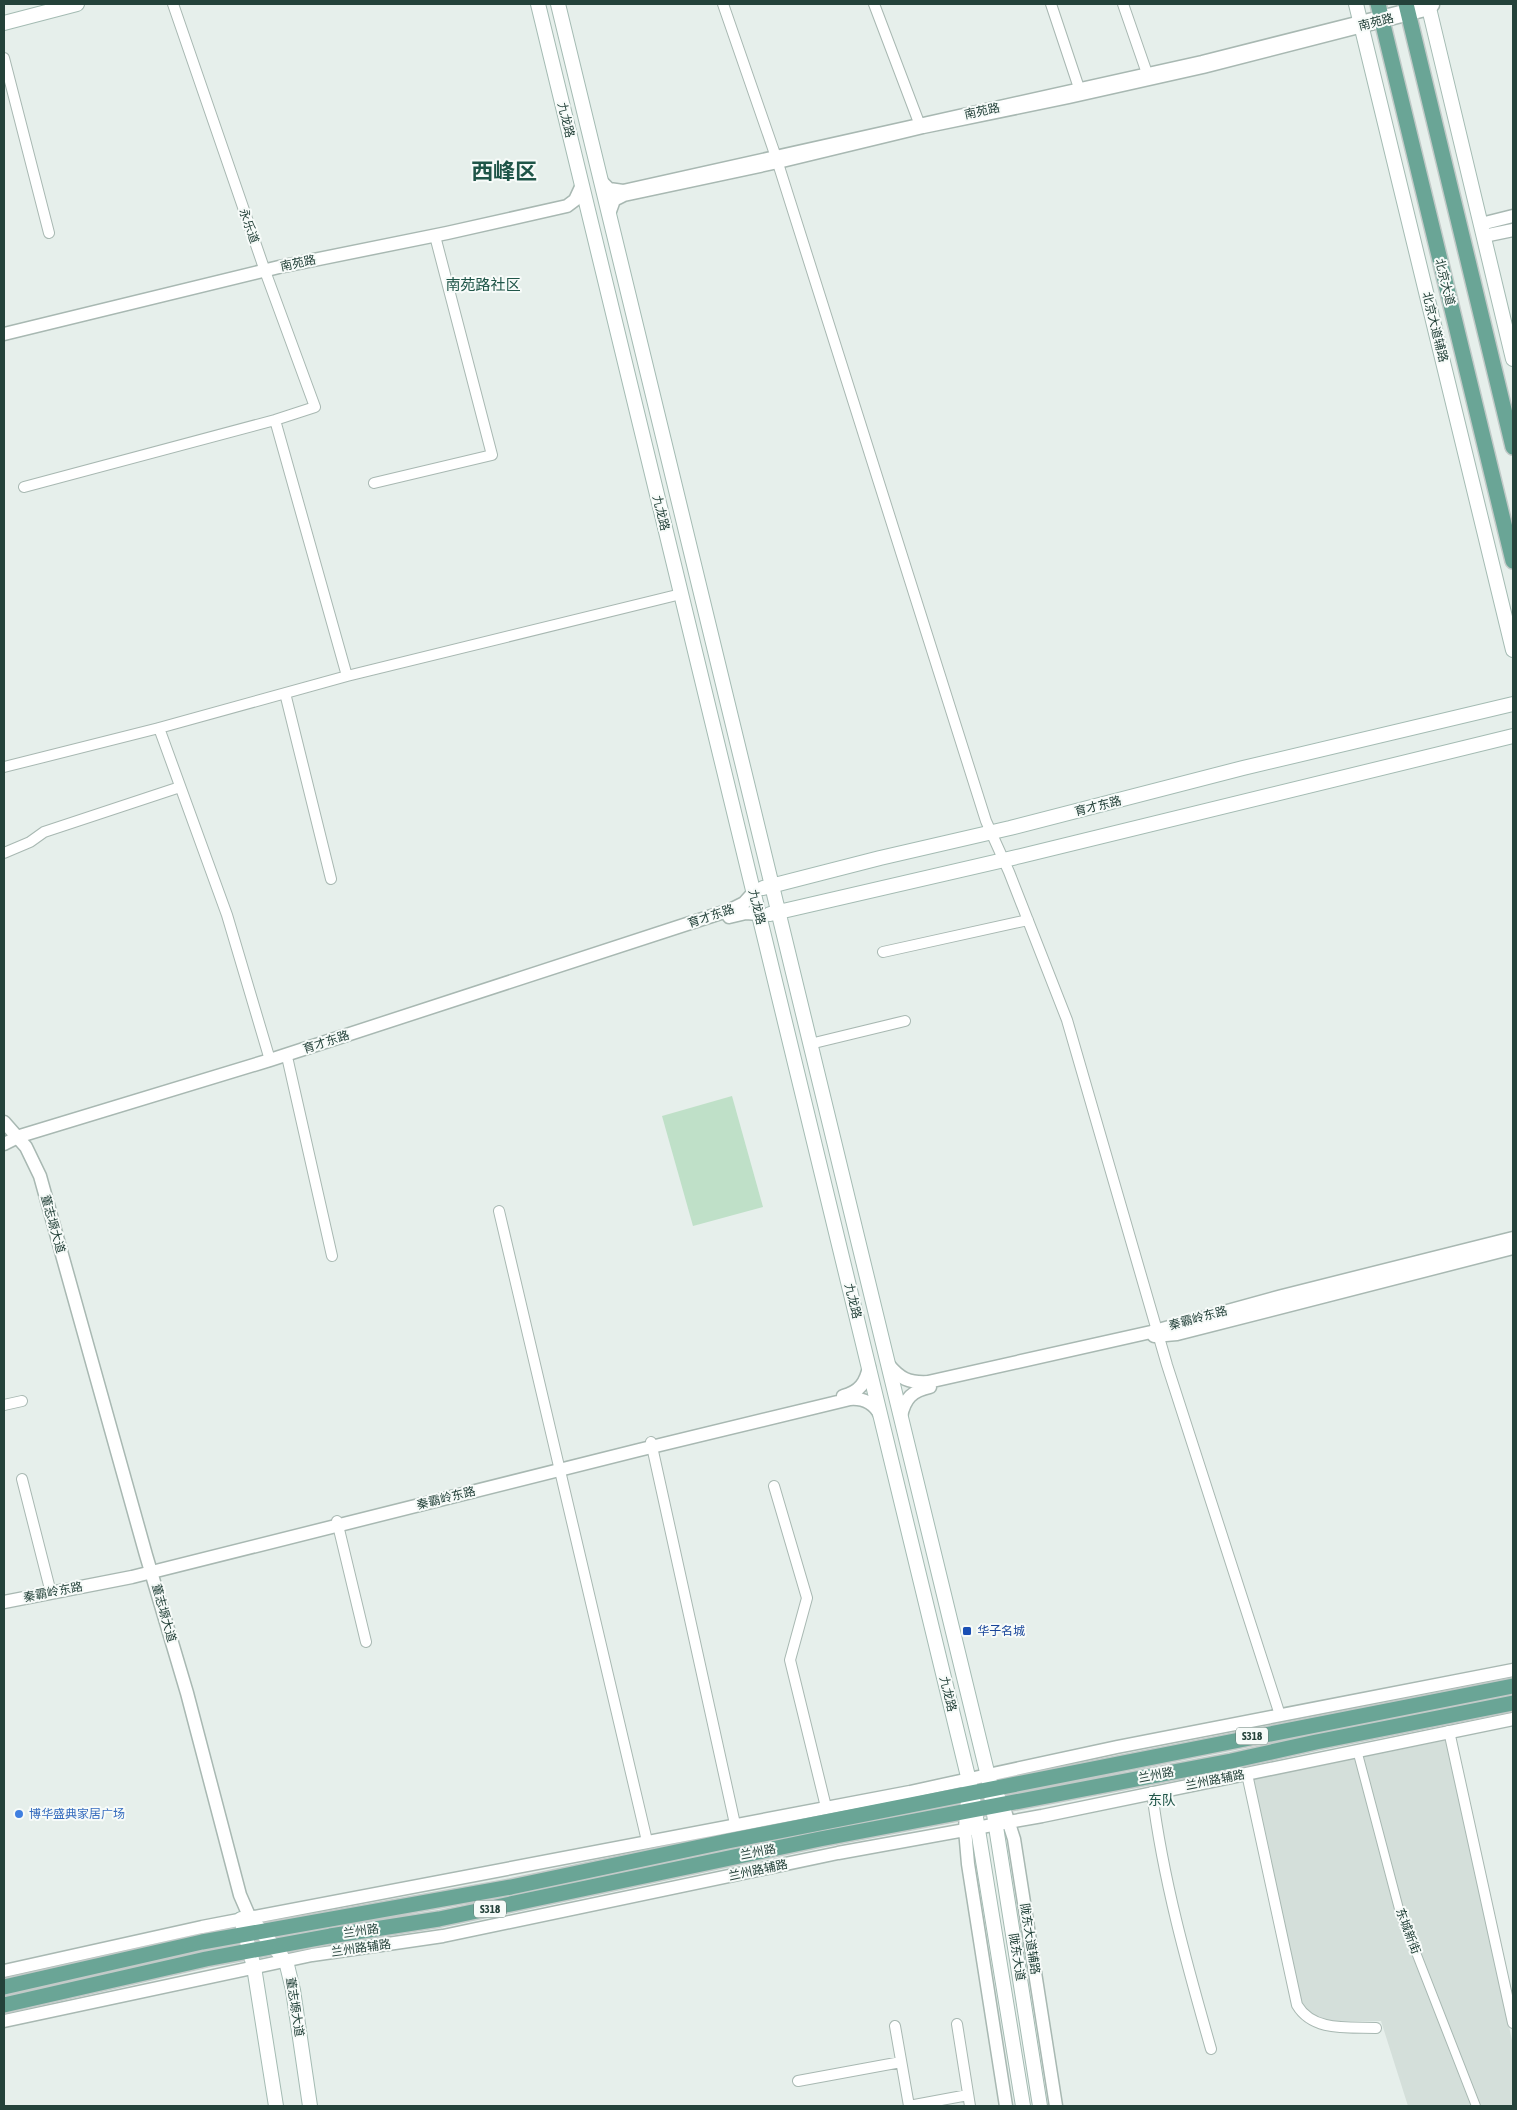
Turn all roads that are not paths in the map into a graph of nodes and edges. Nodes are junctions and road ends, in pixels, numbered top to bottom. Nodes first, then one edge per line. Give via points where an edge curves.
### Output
1 (77, 4) edge
2 (173, 4) edge
3 (538, 4) edge
4 (558, 4) edge
5 (723, 4) edge
6 (874, 4) edge
7 (1051, 4) edge
8 (1123, 4) edge
9 (1356, 4) edge
10 (1428, 6) edge
11 (1407, 9) edge
12 (1380, 14) edge
13 (4, 23) edge
14 (1361, 24) junction
15 (4, 58) edge
16 (1149, 77) junction
17 (1081, 92) junction
18 (920, 126) junction
19 (777, 160) junction
20 (601, 181) junction
21 (582, 185) junction
22 (609, 214) junction
23 (1513, 216) edge
24 (590, 218) junction
25 (1482, 230) junction
26 (1513, 230) edge
27 (49, 233) dead end
28 (435, 238) junction
29 (265, 273) junction
30 (4, 334) edge
31 (4, 338) edge
32 (1513, 359) edge
33 (275, 420) junction
34 (1513, 447) edge
35 (374, 483) dead end
36 (24, 486) dead end
37 (1513, 561) edge
38 (681, 594) junction
39 (1513, 650) edge
40 (347, 676) junction
41 (285, 693) junction
42 (1513, 704) edge
43 (159, 728) junction
44 (1513, 736) edge
45 (4, 767) edge
46 (180, 787) junction
47 (991, 832) junction
48 (4, 853) edge
49 (1004, 860) junction
50 (331, 879) dead end
51 (771, 885) junction
52 (754, 893) junction
53 (778, 913) junction
54 (759, 914) junction
55 (1028, 920) junction
56 (883, 952) dead end
57 (905, 1021) dead end
58 (810, 1044) junction
59 (270, 1060) junction
60 (288, 1061) junction
61 (4, 1122) edge
62 (13, 1140) edge
63 (4, 1150) edge
64 (500, 1211) dead end
65 (1513, 1238) edge
66 (1513, 1248) edge
67 (332, 1256) dead end
68 (1157, 1333) junction
69 (888, 1364) junction
70 (869, 1367) junction
71 (22, 1402) dead end
72 (4, 1405) edge
73 (901, 1416) junction
74 (881, 1417) junction
75 (651, 1444) junction
76 (560, 1467) junction
77 (22, 1479) dead end
78 (774, 1486) dead end
79 (337, 1523) junction
80 (148, 1571) junction
81 (51, 1591) junction
82 (4, 1597) edge
83 (4, 1602) edge
84 (366, 1642) dead end
85 (1513, 1670) edge
86 (1513, 1686) edge
87 (1513, 1703) edge
88 (1280, 1715) junction
89 (1513, 1719) edge
90 (1449, 1731) junction
91 (1357, 1750) junction
92 (1247, 1774) junction
93 (991, 1785) junction
94 (969, 1789) junction
95 (1152, 1792) junction
96 (999, 1806) junction
97 (826, 1807) junction
98 (971, 1811) junction
99 (1003, 1823) junction
100 (736, 1824) junction
101 (972, 1828) junction
102 (647, 1841) junction
103 (246, 1919) junction
104 (253, 1933) junction
105 (274, 1946) junction
106 (250, 1951) junction
107 (284, 1961) junction
108 (254, 1967) junction
109 (4, 1971) edge
110 (4, 1987) edge
111 (4, 2005) edge
112 (4, 2021) edge
113 (1513, 2023) edge
114 (957, 2024) dead end
115 (895, 2026) dead end
116 (1376, 2028) dead end
117 (1211, 2050) dead end
118 (901, 2062) junction
119 (798, 2081) dead end
120 (968, 2095) junction
121 (276, 2106) edge
122 (310, 2106) edge
123 (909, 2106) edge
124 (970, 2106) edge
125 (1006, 2106) edge
126 (1022, 2106) edge
127 (1040, 2106) edge
128 (1056, 2106) edge
129 (1476, 2106) edge

1 - 13 main road
2 - 29 street, 永乐道
3 - 21 main road, 九龙路
4 - 20 main road, 九龙路
5 - 19 street
6 - 18 street
7 - 17 street
8 - 16 street
9 - 14 main road, 北京大道辅路
10 - 11 street, 南苑路
10 - 25 main road
11 - 12 street, 南苑路
11 - 34 main road
12 - 14 street, 南苑路
12 - 37 main road, 北京大道
14 - 16 street, 南苑路
14 - 39 main road, 北京大道辅路
15 - 27 street
16 - 17 street, 南苑路
17 - 18 street, 南苑路
18 - 19 street, 南苑路
19 - 20 street, 南苑路 via 623,191 610,188
19 - 22 street, 南苑路 via 624,195 614,200
19 - 47 street
20 - 22 main road, 九龙路
21 - 24 main road, 九龙路
21 - 28 street, 南苑路 via 578,196 566,206
22 - 51 main road, 九龙路
23 - 25 street
24 - 28 street, 南苑路 via 574,209
24 - 38 main road, 九龙路
25 - 26 street
25 - 32 main road
28 - 29 street, 南苑路
28 - 35 street via 492,455
29 - 30 street, 南苑路
29 - 31 street, 南苑路
29 - 33 street, 永乐道 via 315,407
33 - 36 street
33 - 40 street
38 - 40 street
38 - 52 main road, 九龙路
40 - 41 street
41 - 43 street
41 - 50 street
42 - 47 main road, 育才东路
43 - 45 street
43 - 46 street
44 - 49 main road, 育才东路
46 - 48 street via 44,832
46 - 59 street via 227,915
47 - 49 street
47 - 51 main road, 育才东路
49 - 53 main road, 育才东路
49 - 55 street
51 - 52 main road, 育才东路
51 - 53 main road, 九龙路
52 - 54 main road, 九龙路
52 - 59 street, 育才东路 via 730,910
53 - 54 main road, 育才东路
53 - 58 main road, 九龙路
54 - 60 street, 育才东路 via 732,916
54 - 70 main road, 九龙路
55 - 56 street
55 - 68 street via 1066,1020
57 - 58 street
58 - 69 main road, 九龙路
59 - 62 street, 育才东路
60 - 62 street, 育才东路 via 186,1094
60 - 67 street
61 - 62 street, 董志塬大道
62 - 63 street, 育才东路
62 - 80 street, 董志塬大道 via 33,1158 40,1176
64 - 76 street
65 - 68 street, 秦霸岭东路 via 1282,1296
66 - 68 street, 秦霸岭东路 via 1178,1334
68 - 69 street, 秦霸岭东路 via 928,1382 906,1381
68 - 73 street, 秦霸岭东路 via 918,1390 906,1400
68 - 88 street
69 - 73 main road, 九龙路
70 - 74 main road, 九龙路
70 - 75 street, 秦霸岭东路 via 863,1384 849,1395
71 - 72 street
73 - 93 main road, 九龙路
74 - 75 street, 秦霸岭东路 via 878,1410 857,1398
74 - 94 main road, 九龙路
75 - 76 street, 秦霸岭东路
75 - 100 street
76 - 79 street, 秦霸岭东路
76 - 102 street
77 - 81 street
78 - 97 street via 807,1598 790,1660
79 - 80 street, 秦霸岭东路
79 - 84 street
80 - 81 street, 秦霸岭东路
80 - 103 street, 董志塬大道
81 - 82 street, 秦霸岭东路
81 - 83 street, 秦霸岭东路
85 - 88 street
86 - 93 main road, 兰州路 / S318
87 - 96 main road, 兰州路 / S318
88 - 93 street via 1118,1747
89 - 90 street, 兰州路辅路
90 - 91 street, 兰州路辅路
90 - 113 street
91 - 92 street, 兰州路辅路
91 - 129 street, 东城新街 via 1399,1909
92 - 95 street, 兰州路辅路
92 - 116 street via 1297,2005 1303,2014 1323,2026
93 - 94 main road, 兰州路 / S318
93 - 96 main road, 九龙路
94 - 97 street
94 - 98 main road, 九龙路
94 - 104 main road, 兰州路 / S318 via 456,1897
95 - 99 street, 兰州路辅路
95 - 117 street via 1185,1955
96 - 98 main road, 兰州路 / S318
96 - 99 main road, 陇东大道
97 - 100 street
98 - 101 main road, 陇东大道
98 - 105 main road, 兰州路 / S318 via 439,1919
99 - 101 street, 兰州路辅路
99 - 127 main road, 陇东大道
99 - 128 street, 陇东大道辅路 via 1017,1857
100 - 102 street
101 - 107 street, 兰州路辅路 via 443,1936
101 - 125 street via 968,1864
101 - 126 main road, 陇东大道
102 - 103 street
103 - 104 main road, 董志塬大道
103 - 109 street
104 - 105 main road, 董志塬大道
104 - 106 main road, 董志塬大道
104 - 110 main road, 兰州路 / S318
105 - 106 main road, 兰州路 / S318
105 - 107 main road, 董志塬大道
106 - 108 main road, 董志塬大道
106 - 111 main road, 兰州路 / S318
107 - 108 street, 兰州路辅路
107 - 122 main road, 董志塬大道 via 293,1990
108 - 112 street, 兰州路辅路
108 - 121 main road, 董志塬大道
114 - 120 street
115 - 118 street
118 - 119 street
118 - 123 street
120 - 123 street
120 - 124 street

